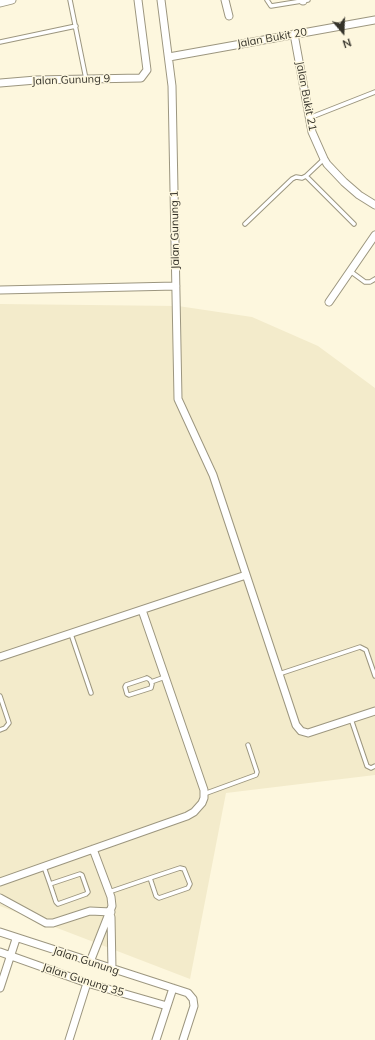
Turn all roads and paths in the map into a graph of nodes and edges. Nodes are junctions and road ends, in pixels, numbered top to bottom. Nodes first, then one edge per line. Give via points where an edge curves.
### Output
1 (12, 0) edge
2 (70, 0) edge
3 (138, 0) edge
4 (161, 0) edge
5 (225, 0) edge
6 (266, 0) edge
7 (305, 0) edge
8 (0, 3) edge
9 (229, 16) dead end
10 (375, 20) edge
11 (76, 26) junction
12 (294, 34) junction
13 (0, 42) edge
14 (169, 57) junction
15 (86, 78) junction
16 (0, 83) edge
17 (375, 92) edge
18 (309, 118) junction
19 (324, 158) junction
20 (306, 176) junction
21 (375, 206) edge
22 (245, 224) dead end
23 (354, 224) dead end
24 (375, 235) edge
25 (350, 271) junction
26 (375, 279) edge
27 (176, 286) junction
28 (0, 290) edge
29 (329, 302) dead end
30 (246, 575) junction
31 (142, 610) junction
32 (71, 634) junction
33 (0, 657) edge
34 (279, 674) junction
35 (375, 676) edge
36 (165, 677) junction
37 (151, 682) junction
38 (91, 692) dead end
39 (0, 696) edge
40 (375, 711) edge
41 (351, 719) junction
42 (0, 730) edge
43 (248, 744) dead end
44 (375, 766) edge
45 (204, 794) junction
46 (93, 849) junction
47 (43, 866) junction
48 (150, 878) junction
49 (0, 882) edge
50 (50, 884) junction
51 (109, 892) junction
52 (0, 898) edge
53 (111, 912) junction
54 (0, 932) edge
55 (16, 939) junction
56 (0, 952) edge
57 (10, 956) junction
58 (90, 962) junction
59 (112, 969) junction
60 (87, 983) junction
61 (0, 988) edge
62 (173, 988) junction
63 (167, 1006) junction
64 (69, 1040) edge
65 (156, 1040) edge
66 (183, 1040) edge

1 - 8 street
2 - 11 lane
3 - 15 street, Jalan Gunung 9 via 147,70 145,75 141,78
4 - 14 street, Jalan Gunung 1
5 - 9 street
6 - 7 lane via 271,6
10 - 12 street, Jalan Bukit 20
11 - 13 lane
11 - 15 lane
12 - 14 street, Jalan Bukit 20
12 - 18 street, Jalan Bukit 21
14 - 27 street, Jalan Gunung 1 via 172,86
15 - 16 street, Jalan Gunung 9
17 - 18 lane
18 - 19 street, Jalan Bukit 21 via 312,132
19 - 20 lane
19 - 21 street, Jalan Bukit 21 via 344,182
20 - 22 lane via 292,179
20 - 23 lane
24 - 25 street
25 - 26 lane via 365,282
25 - 29 street
27 - 28 street
27 - 30 street, Jalan Gunung 1 via 178,399 213,475
30 - 31 street
30 - 34 street, Jalan Gunung 1
31 - 32 street
31 - 36 street
32 - 33 street
32 - 38 lane
34 - 35 lane via 360,647 366,650
34 - 41 street, Jalan Gunung 1 via 296,725 301,731 308,733
36 - 37 lane
36 - 45 street
37 - 37 lane via 150,688 127,694 126,685 147,678 150,678
39 - 42 lane via 9,723
40 - 41 street
41 - 44 lane via 367,766
43 - 45 lane via 256,775
45 - 46 street via 202,803 187,816
46 - 47 street
46 - 51 street
47 - 49 street
47 - 50 lane
48 - 48 lane via 184,868 190,884 188,888 159,898
48 - 51 lane
50 - 50 lane via 58,904 88,892 80,874
51 - 53 street via 112,901
52 - 53 street via 46,923 90,911
53 - 58 street
53 - 59 street
54 - 55 street, Jalan Gunung
55 - 57 street
55 - 58 street, Jalan Gunung
56 - 57 street, Jalan Gunung 35
57 - 60 street, Jalan Gunung 35
57 - 61 street
58 - 59 street, Jalan Gunung
59 - 62 street, Jalan Gunung
60 - 63 street, Jalan Gunung 35
60 - 64 street
62 - 63 street
62 - 66 street, Jalan Gunung via 188,993 193,999 194,1006
63 - 65 street

